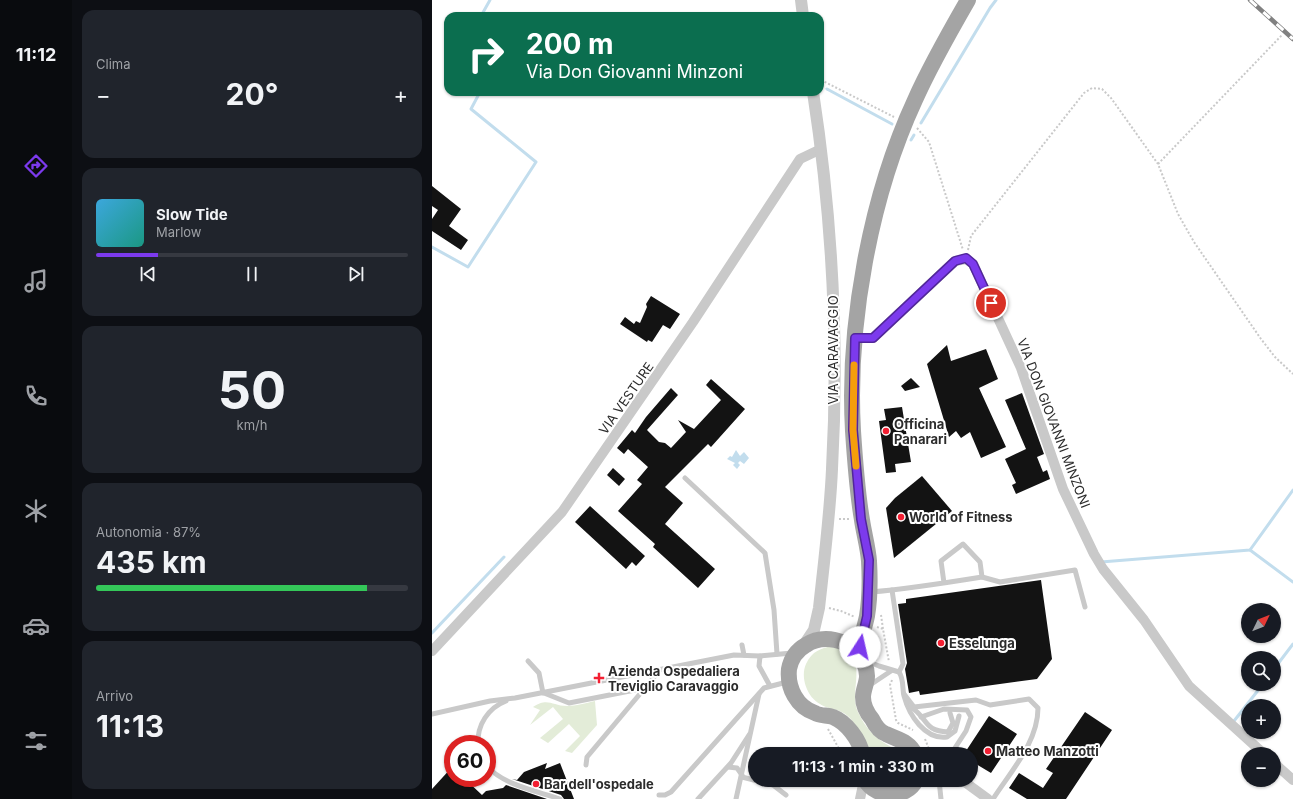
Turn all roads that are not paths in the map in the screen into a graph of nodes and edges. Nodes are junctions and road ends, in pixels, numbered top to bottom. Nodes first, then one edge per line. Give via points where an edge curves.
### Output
1 (801, 0) edge
2 (968, 0) edge
3 (802, 12) edge
4 (814, 96) edge
5 (821, 149) junction
6 (855, 338) junction
7 (685, 478) dead end
8 (982, 577) junction
9 (944, 583) junction
10 (892, 590) junction
11 (869, 593) junction
12 (1085, 607) dead end
13 (819, 608) junction
14 (832, 640) junction
15 (742, 645) dead end
16 (800, 649) junction
17 (432, 650) edge
18 (777, 654) junction
19 (744, 656) junction
20 (760, 656) junction
21 (862, 659) junction
22 (528, 662) dead end
23 (660, 670) junction
24 (890, 671) junction
25 (899, 672) junction
26 (790, 681) junction
27 (770, 686) junction
28 (645, 688) junction
29 (543, 693) junction
30 (760, 693) junction
31 (904, 694) junction
32 (515, 698) junction
33 (863, 700) junction
34 (906, 704) junction
35 (950, 713) dead end
36 (432, 714) edge
37 (959, 716) dead end
38 (922, 717) junction
39 (753, 727) junction
40 (479, 735) edge
41 (858, 747) edge
42 (910, 747) edge
43 (956, 747) edge
44 (1256, 747) edge
45 (586, 765) dead end
46 (728, 767) junction
47 (1281, 769) edge
48 (496, 774) edge
49 (742, 776) junction
50 (1293, 780) edge
51 (863, 787) edge
52 (868, 787) edge
53 (912, 787) edge
54 (940, 787) edge
55 (972, 787) edge
56 (659, 795) dead end
57 (786, 795) dead end
58 (881, 798) edge
59 (560, 799) edge
60 (698, 799) edge
61 (736, 799) edge
62 (860, 799) edge
63 (941, 799) edge
64 (988, 799) edge
65 (993, 799) edge

1 - 3 street
2 - 6 main road, VIA CARAVAGGIO via 914,102 897,145 868,244
4 - 5 street, VIA CARAVAGGIO
5 - 13 street, VIA CARAVAGGIO via 832,268 834,395 832,469
5 - 17 street, VIA VESTURE via 800,159 693,322 562,512
6 - 11 main road, VIA CARAVAGGIO via 853,430 861,519 869,560
6 - 44 street, VIA DON GIOVANNI MINZONI via 873,338 955,261 966,258 973,264 1021,368 1063,489 1094,554 1144,620 1189,686
7 - 18 lane via 765,553 774,610
8 - 9 lane
8 - 9 lane via 980,562 964,544 941,561
8 - 12 lane via 1000,582 1075,570
9 - 10 lane
10 - 11 lane
10 - 25 lane via 903,664
11 - 14 main road, VIA CARAVAGGIO via 854,627
11 - 21 main road, VIA CARAVAGGIO via 861,641
13 - 14 street, VIA CARAVAGGIO via 823,630
13 - 16 street, VIA CARAVAGGIO via 814,630
14 - 16 main road, VIA CARAVAGGIO via 815,640
14 - 21 main road via 845,643
15 - 19 lane
16 - 18 lane
16 - 26 main road, VIA CARAVAGGIO via 790,665
18 - 20 lane
19 - 20 lane
19 - 23 lane via 734,655
20 - 27 lane via 759,666
21 - 24 lane
21 - 33 main road, VIA CARAVAGGIO via 867,678
22 - 29 lane via 539,673
23 - 28 lane
23 - 29 lane
24 - 25 lane
24 - 33 lane via 870,685
25 - 31 lane
26 - 27 lane
26 - 41 main road, VIA CARAVAGGIO via 793,695 801,704 816,714 834,717 840,721 851,732
27 - 30 lane
28 - 29 lane via 569,703
28 - 45 lane via 587,757
29 - 32 lane
30 - 39 lane
30 - 56 lane via 671,792
31 - 34 lane
31 - 65 lane via 914,707 976,700 990,705 1029,699 1038,708 1032,738
32 - 36 lane
32 - 40 lane via 498,704 486,715
33 - 42 main road via 864,707 877,726 885,734 904,741
34 - 37 lane via 925,732 933,736 943,738 951,735 955,731
34 - 38 lane
35 - 38 lane via 953,723 948,732 936,732
38 - 43 lane via 944,709 967,710 971,717
39 - 46 lane
39 - 49 lane
46 - 49 lane via 737,768
46 - 60 lane
47 - 50 street
48 - 59 lane via 509,781
49 - 57 lane via 773,785
49 - 61 lane
51 - 62 street
52 - 58 main road
53 - 58 main road via 900,797
54 - 63 lane
55 - 64 street

